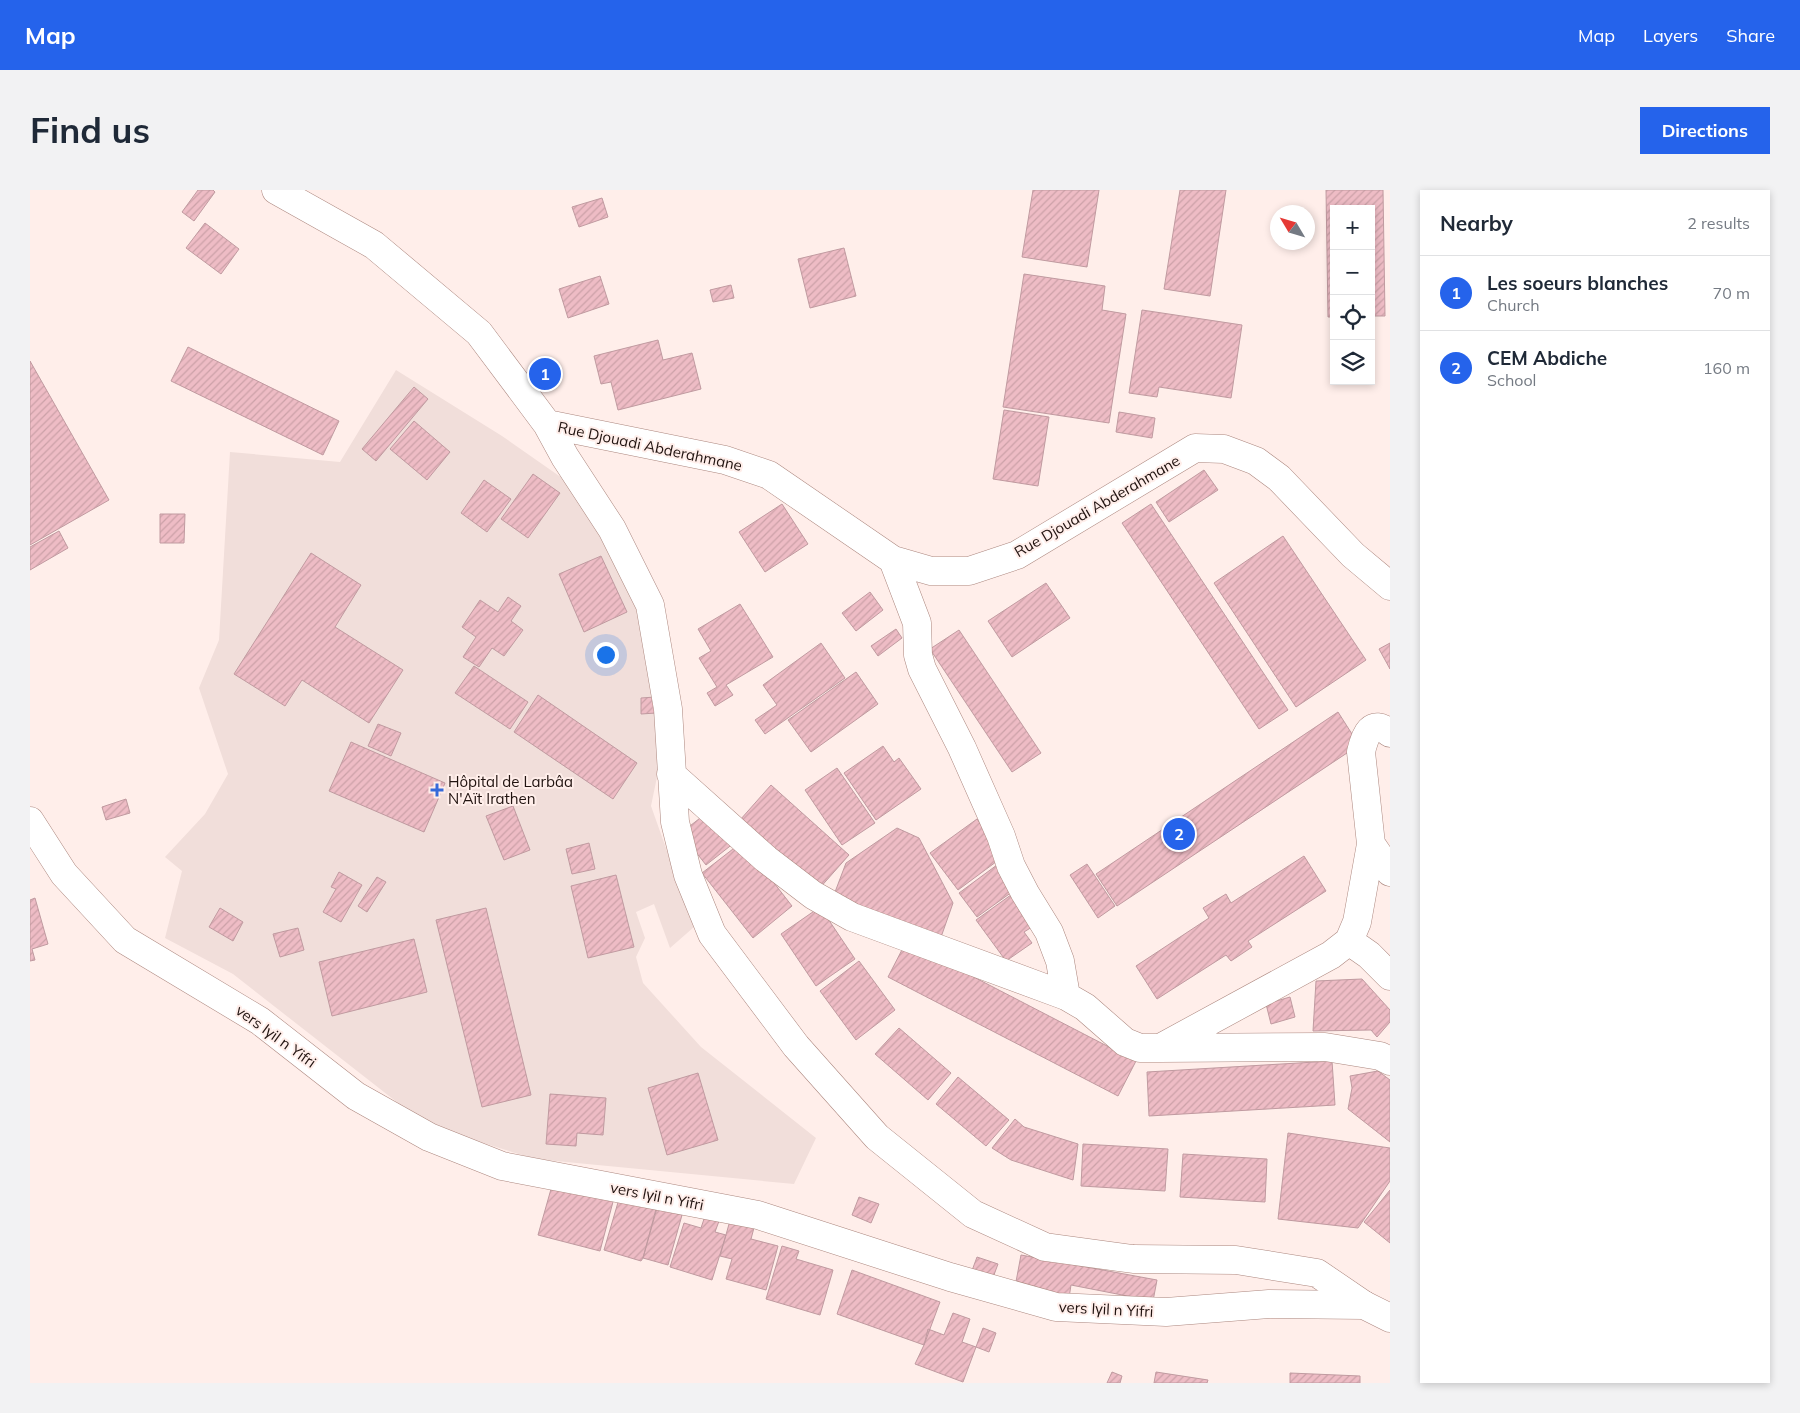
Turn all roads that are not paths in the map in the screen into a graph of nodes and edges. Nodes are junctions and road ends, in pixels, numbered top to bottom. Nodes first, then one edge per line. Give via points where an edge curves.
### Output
1 (276, 190) edge
2 (547, 424) junction
3 (892, 560) junction
4 (1390, 586) edge
5 (1390, 733) edge
6 (671, 774) junction
7 (30, 821) edge
8 (1371, 844) junction
9 (1390, 872) edge
10 (1349, 941) junction
11 (1390, 976) edge
12 (1066, 996) junction
13 (1159, 1048) junction
14 (1390, 1061) edge
15 (1364, 1305) junction
16 (1390, 1318) edge

1 - 2 street via 374,245 479,333
2 - 3 street, Rue Djouadi Abderahmane via 725,460 769,475
2 - 6 street via 612,529 650,605 668,710
3 - 4 street, Rue Djouadi Abderahmane via 931,571 969,570 1017,555 1195,448 1224,449 1256,461 1279,478 1353,555
3 - 12 street via 917,623 922,669 962,748 1011,866 1049,932 1060,961
5 - 8 street via 1377,727 1371,730 1361,752
6 - 12 street via 766,860 828,904 852,917
6 - 15 street via 681,848 688,875 712,934 796,1046 877,1138 973,1214 1045,1247 1133,1259 1236,1260 1317,1273
7 - 15 street, vers Iγil n Yifri via 64,874 126,940 260,1021 356,1096 429,1136 502,1166 758,1215 950,1277 1056,1307 1166,1312 1269,1304
8 - 9 street
8 - 10 street via 1357,922
10 - 11 street
10 - 13 street via 1331,956
12 - 13 street via 1085,1007 1125,1042 1140,1048
13 - 14 street via 1325,1047 1380,1056
15 - 16 street, vers Iγil n Yifri

